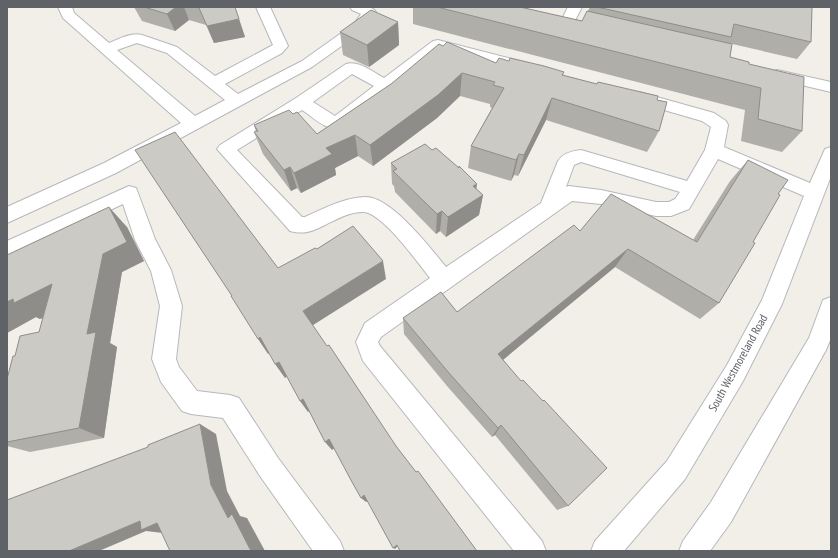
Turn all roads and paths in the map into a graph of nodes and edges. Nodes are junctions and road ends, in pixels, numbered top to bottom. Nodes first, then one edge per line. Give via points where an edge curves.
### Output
1 (65, 7) edge
2 (263, 7) edge
3 (357, 7) edge
4 (575, 7) edge
5 (566, 25) edge
6 (107, 49) junction
7 (762, 71) edge
8 (545, 72) edge
9 (214, 83) junction
10 (385, 85) junction
11 (831, 87) edge
12 (622, 92) edge
13 (237, 101) junction
14 (302, 102) junction
15 (193, 124) junction
16 (714, 150) junction
17 (831, 153) edge
18 (692, 188) junction
19 (815, 193) junction
20 (548, 208) junction
21 (7, 215) edge
22 (7, 250) edge
23 (444, 280) junction
24 (831, 307) edge
25 (330, 551) edge
26 (532, 551) edge
27 (606, 551) edge
28 (693, 551) edge

1 - 6 street via 68,15
2 - 9 street via 280,46 277,50
3 - 13 street via 369,12 359,28 307,64
4 - 5 street
6 - 9 street via 137,38 172,50
6 - 15 street
7 - 11 street
8 - 10 street via 438,44
9 - 13 street
10 - 14 street via 352,67
10 - 14 street via 335,124
12 - 16 street via 708,117 720,125
13 - 15 street
14 - 23 street via 226,149 296,225 307,225 344,207 367,204 389,216
15 - 21 street via 110,168
16 - 18 street
16 - 19 street
17 - 19 street, South Westmoreland Road
18 - 20 street via 682,204 671,209 656,209 569,193
18 - 20 street via 581,156 567,161
19 - 27 street, South Westmoreland Road via 771,304 735,373 676,470
20 - 23 street
22 - 25 street via 129,193 145,240 161,270 171,306 164,359 169,374 191,402 230,407
23 - 26 street via 373,330 367,342 371,353
24 - 28 street via 818,343 721,512

